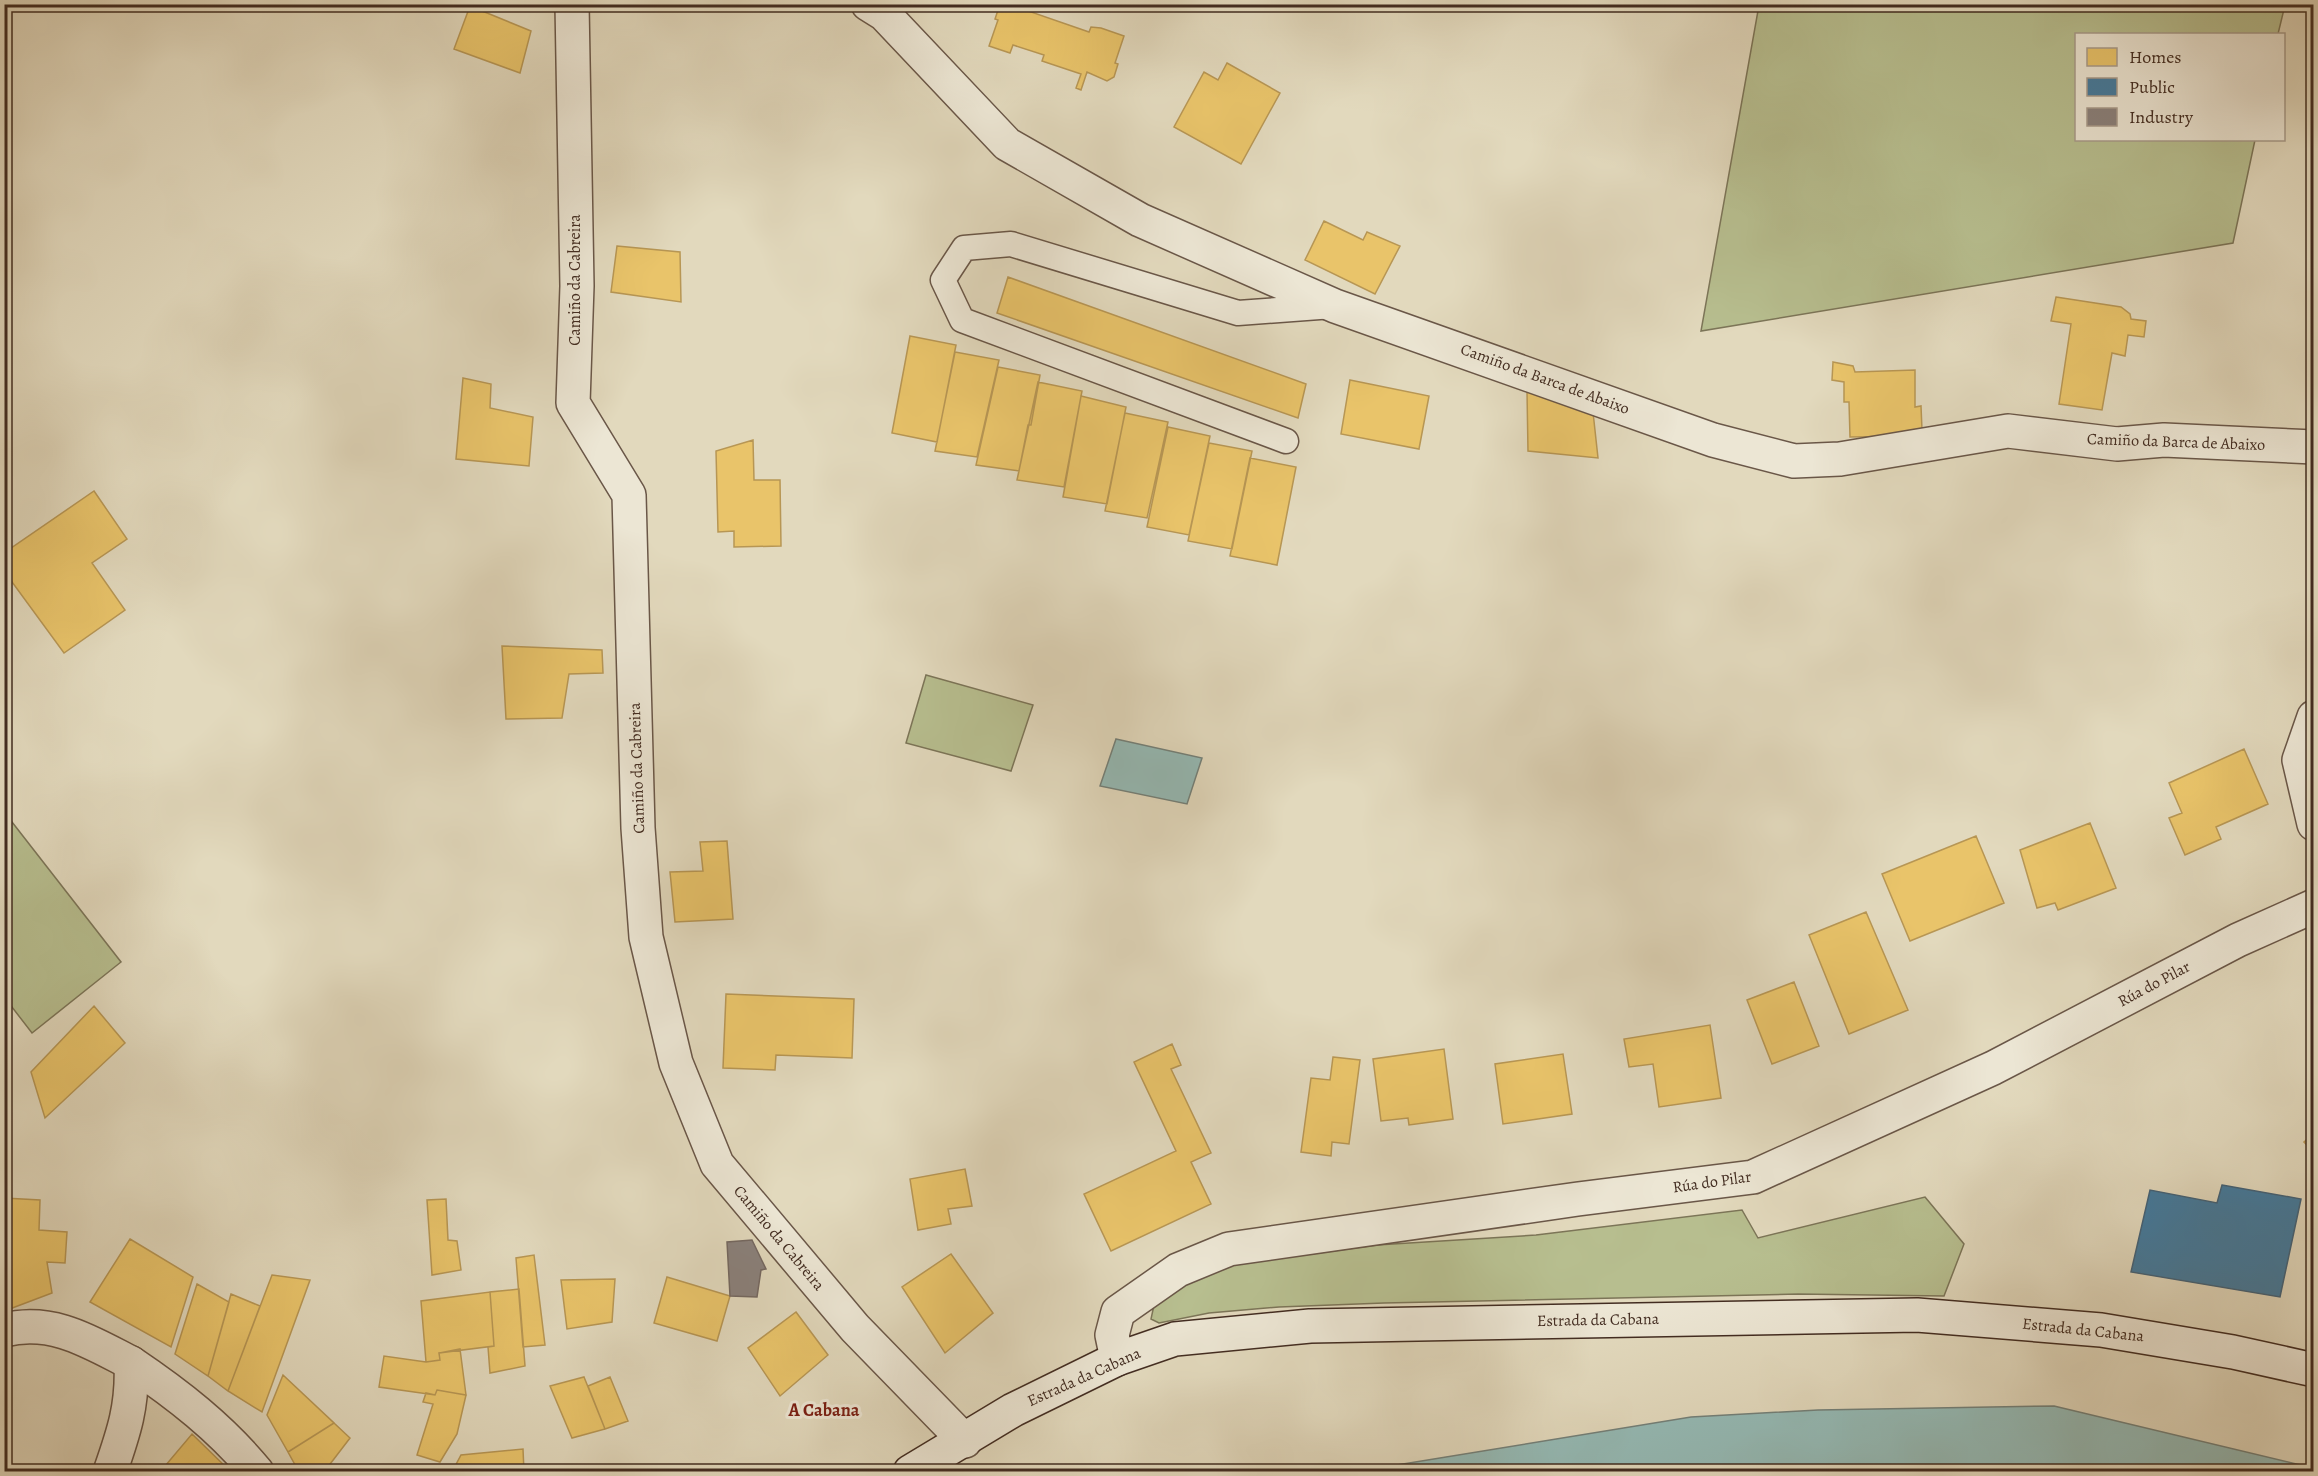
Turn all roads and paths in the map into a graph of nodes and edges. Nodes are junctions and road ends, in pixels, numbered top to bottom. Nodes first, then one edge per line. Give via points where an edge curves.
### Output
1 (572, 4) edge
2 (868, 4) edge
3 (1335, 306) junction
4 (1286, 441) dead end
5 (2313, 447) edge
6 (2313, 717) edge
7 (2313, 824) edge
8 (2313, 906) edge
9 (4, 1329) edge
10 (1117, 1359) junction
11 (130, 1363) junction
12 (2313, 1370) edge
13 (965, 1441) junction
14 (110, 1472) edge
15 (257, 1472) edge
16 (910, 1472) edge

1 - 13 street, Camiño da Cabreira via 577,286 573,403 629,495 638,828 646,937 676,1063 717,1164 855,1328
2 - 3 street, Camiño da Barca de Abaixo via 884,14 1007,144 1140,220
3 - 4 lane via 1238,313 1011,244 964,248 943,280 962,320
3 - 5 street, Camiño da Barca de Abaixo via 1713,440 1794,461 1840,459 2008,431 2117,444 2164,440
6 - 7 street via 2299,760
8 - 10 street, Rúa do Pilar via 2238,940 1993,1068 1753,1178 1229,1249 1178,1270 1119,1312 1112,1335
9 - 11 street via 70,1332
10 - 12 street, Estrada da Cabana via 1175,1340 1310,1326 1917,1315 2101,1330
10 - 13 street, Estrada da Cabana via 1013,1410
11 - 14 street via 128,1421
11 - 15 street via 200,1414 239,1449
13 - 16 street, Estrada da Cabana

